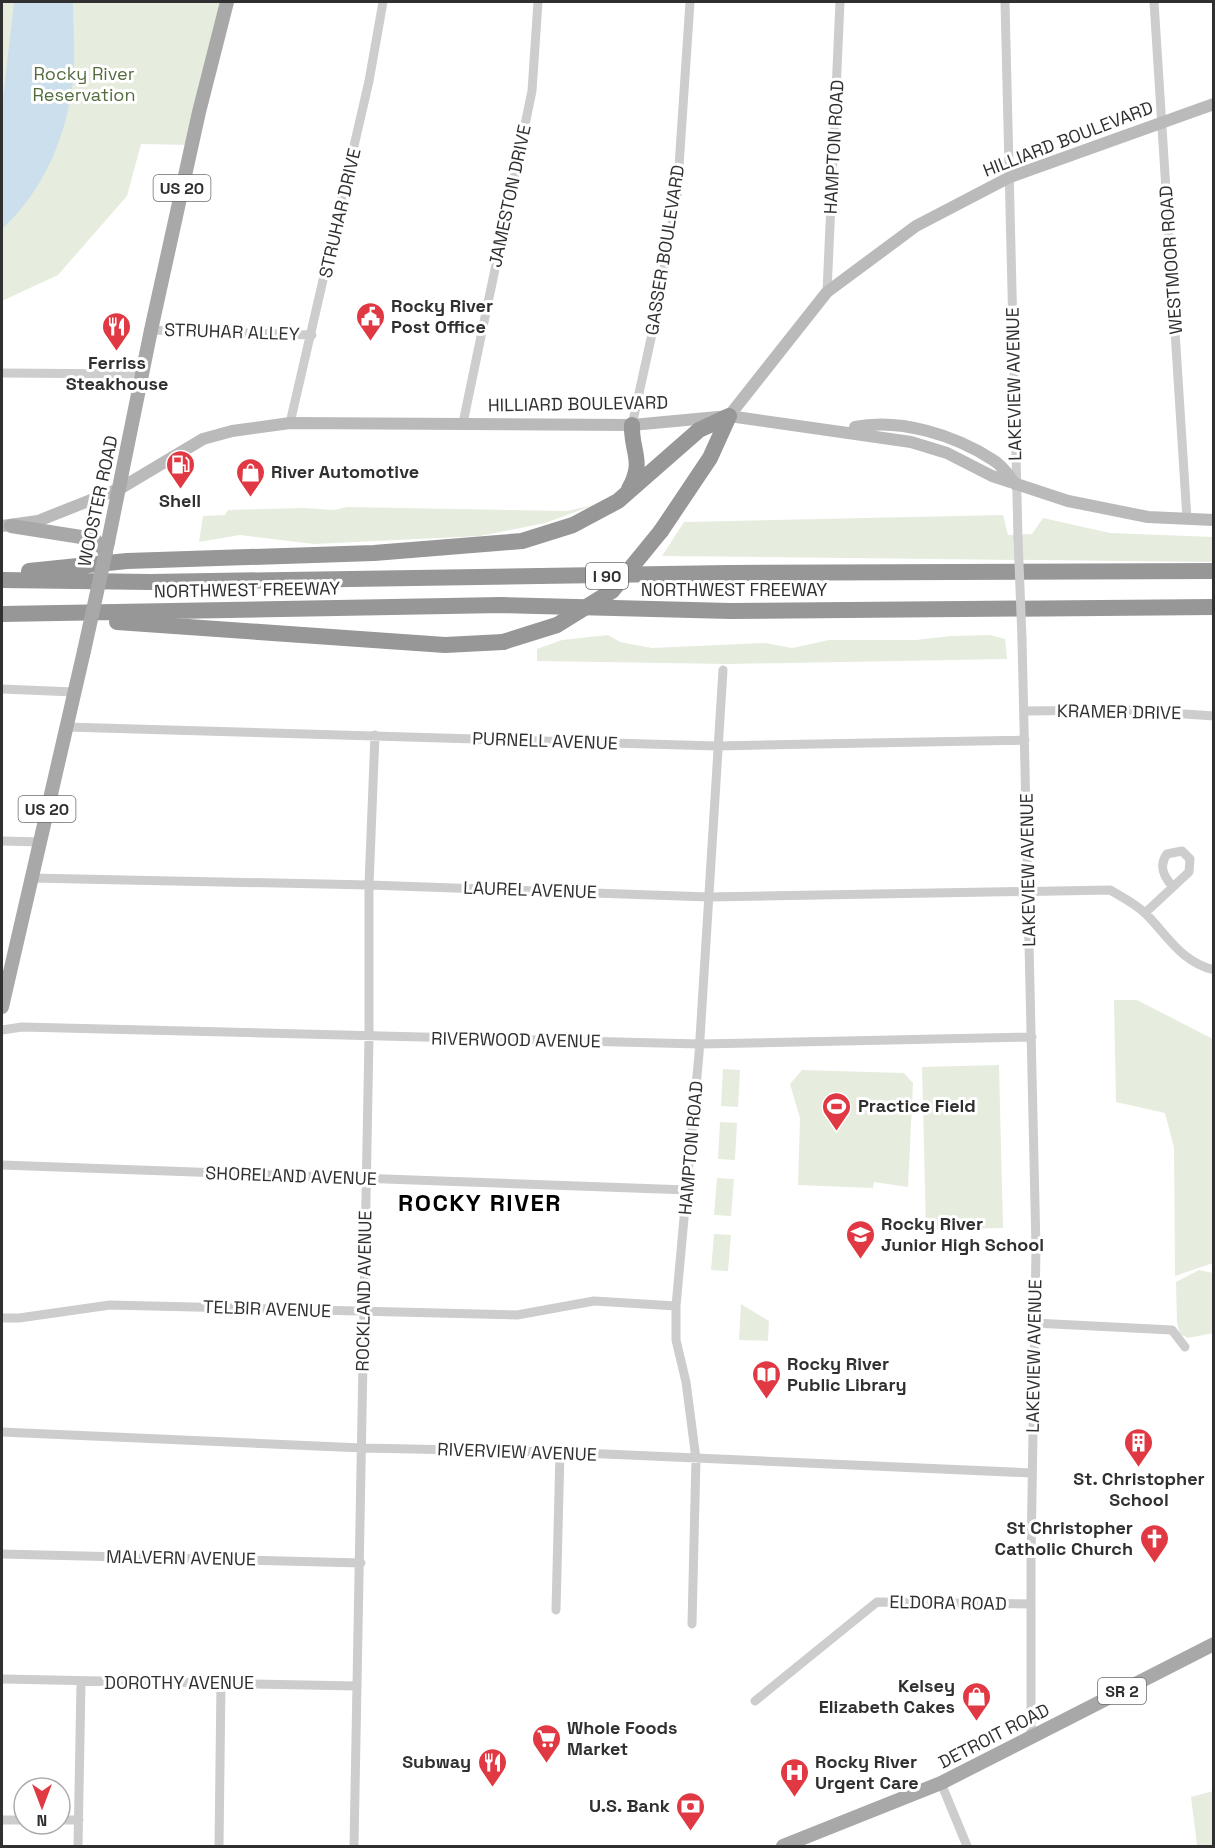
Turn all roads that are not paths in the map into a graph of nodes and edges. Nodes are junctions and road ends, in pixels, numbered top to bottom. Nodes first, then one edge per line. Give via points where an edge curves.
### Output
1 (227, 2) edge
2 (383, 2) edge
3 (538, 2) edge
4 (690, 2) edge
5 (840, 2) edge
6 (1005, 2) edge
7 (1154, 2) edge
8 (1214, 104) edge
9 (1162, 122) junction
10 (1010, 177) junction
11 (827, 292) junction
12 (151, 330) junction
13 (312, 335) junction
14 (2, 373) edge
15 (141, 374) junction
16 (729, 416) junction
17 (290, 423) junction
18 (463, 423) junction
19 (632, 425) junction
20 (1016, 485) junction
21 (121, 488) junction
22 (621, 498) junction
23 (1187, 519) junction
24 (1214, 520) edge
25 (6, 526) edge
26 (103, 544) junction
27 (1214, 571) edge
28 (2, 573) edge
29 (2, 580) edge
30 (1214, 607) edge
31 (5, 614) edge
32 (723, 670) dead end
33 (2, 690) edge
34 (74, 692) junction
35 (1024, 711) junction
36 (1214, 716) edge
37 (66, 728) junction
38 (375, 735) junction
39 (1025, 740) junction
40 (717, 746) junction
41 (2, 842) edge
42 (40, 842) junction
43 (32, 878) junction
44 (369, 885) junction
45 (1173, 887) dead end
46 (1028, 891) junction
47 (709, 897) junction
48 (1145, 913) junction
49 (1214, 969) edge
50 (2, 1007) edge
51 (2, 1030) edge
52 (369, 1037) junction
53 (1032, 1037) junction
54 (700, 1044) junction
55 (2, 1165) edge
56 (366, 1178) junction
57 (688, 1190) junction
58 (676, 1306) junction
59 (364, 1312) junction
60 (2, 1318) edge
61 (1034, 1323) junction
62 (1185, 1347) dead end
63 (2, 1432) edge
64 (362, 1448) junction
65 (560, 1452) junction
66 (696, 1459) junction
67 (1032, 1473) junction
68 (2, 1554) edge
69 (361, 1563) junction
70 (1031, 1604) junction
71 (556, 1610) dead end
72 (692, 1624) dead end
73 (1214, 1644) edge
74 (2, 1679) edge
75 (81, 1682) junction
76 (221, 1682) junction
77 (357, 1686) junction
78 (755, 1701) dead end
79 (1031, 1738) junction
80 (941, 1783) junction
81 (72, 1820) edge
82 (79, 1820) junction
83 (78, 1846) edge
84 (219, 1846) edge
85 (354, 1846) edge
86 (783, 1846) edge
87 (967, 1846) edge

1 - 12 main road, WOOSTER ROAD / US 20
2 - 13 street, STRUHAR DRIVE
3 - 18 street, JAMESTON DRIVE via 532,91
4 - 19 street, GASSER BOULEVARD via 677,196
5 - 11 street, HAMPTON ROAD
6 - 10 street, LAKEVIEW AVENUE
7 - 9 street, WESTMOOR ROAD
8 - 9 main road, HILLIARD BOULEVARD
9 - 10 main road, HILLIARD BOULEVARD
9 - 23 street, WESTMOOR ROAD
10 - 11 main road, HILLIARD BOULEVARD via 916,226
10 - 20 street, LAKEVIEW AVENUE
11 - 16 main road, HILLIARD BOULEVARD
12 - 13 street, STRUHAR ALLEY
12 - 15 main road, WOOSTER ROAD / US 20
13 - 17 street, STRUHAR DRIVE
14 - 15 street
15 - 21 main road, WOOSTER ROAD / US 20
16 - 19 main road, HILLIARD BOULEVARD
16 - 20 main road via 911,442 947,453
16 - 22 highway via 699,430
16 - 31 highway, bridge via 710,458 661,531 612,591 557,625 503,642 445,645
17 - 18 main road, HILLIARD BOULEVARD
17 - 21 main road, HILLIARD BOULEVARD via 203,439
18 - 19 main road, HILLIARD BOULEVARD
19 - 22 highway via 631,442 638,455 638,470 630,489
20 - 23 main road via 1105,509
20 - 35 street, LAKEVIEW AVENUE, bridge
21 - 25 main road, HILLIARD BOULEVARD via 38,521
21 - 26 main road, WOOSTER ROAD / US 20
22 - 28 highway via 573,525 522,541 374,554 127,561
23 - 24 main road
25 - 26 main road
26 - 34 main road, WOOSTER ROAD / US 20, bridge
27 - 29 highway, NORTHWEST FREEWAY / I 90
30 - 31 highway, NORTHWEST FREEWAY / I 90 via 730,611 502,605
32 - 40 street, HAMPTON ROAD
33 - 34 street
34 - 37 main road, WOOSTER ROAD / US 20
35 - 36 street, KRAMER DRIVE via 1126,710
35 - 39 street, LAKEVIEW AVENUE
37 - 38 street, PURNELL AVENUE
37 - 42 main road, WOOSTER ROAD / US 20
38 - 40 street, PURNELL AVENUE
38 - 44 street, ROCKLAND AVENUE
39 - 40 street, PURNELL AVENUE
39 - 46 street, LAKEVIEW AVENUE
40 - 47 street, HAMPTON ROAD
41 - 42 street
42 - 43 main road, WOOSTER ROAD / US 20
43 - 44 street, LAUREL AVENUE
43 - 50 main road, WOOSTER ROAD / US 20
44 - 47 street, LAUREL AVENUE
44 - 52 street, ROCKLAND AVENUE
45 - 48 street
46 - 47 street, LAUREL AVENUE
46 - 48 street, LAUREL AVENUE via 1110,890
46 - 53 street, LAKEVIEW AVENUE
47 - 54 street, HAMPTON ROAD
48 - 49 street, LAUREL AVENUE via 1180,953 1198,966
51 - 52 street, RIVERWOOD AVENUE via 22,1027
52 - 54 street, RIVERWOOD AVENUE
52 - 56 street, ROCKLAND AVENUE
53 - 54 street, RIVERWOOD AVENUE
53 - 61 street, LAKEVIEW AVENUE
54 - 57 street, HAMPTON ROAD
55 - 56 street, SHORELAND AVENUE
56 - 57 street, SHORELAND AVENUE
56 - 59 street, ROCKLAND AVENUE
57 - 58 street, HAMPTON ROAD
58 - 59 street, TELBIR AVENUE via 594,1301 517,1315
58 - 66 street, HAMPTON ROAD via 676,1340
59 - 60 street, TELBIR AVENUE via 110,1305
59 - 64 street, ROCKLAND AVENUE
61 - 62 street via 1172,1330
61 - 67 street, LAKEVIEW AVENUE
63 - 64 street, RIVERVIEW AVENUE
64 - 65 street, RIVERVIEW AVENUE
64 - 69 street, ROCKLAND AVENUE
65 - 66 street, RIVERVIEW AVENUE
65 - 71 street
66 - 67 street, RIVERVIEW AVENUE
66 - 72 street, HAMPTON ROAD
67 - 70 street, LAKEVIEW AVENUE
68 - 69 street, MALVERN AVENUE
69 - 77 street, ROCKLAND AVENUE
70 - 78 street, ELDORA ROAD via 876,1602
70 - 79 street, LAKEVIEW AVENUE
73 - 79 main road, DETROIT ROAD / SR 2
74 - 75 street, DOROTHY AVENUE
75 - 76 street, DOROTHY AVENUE
75 - 82 street
76 - 77 street, DOROTHY AVENUE
76 - 84 street
77 - 85 street, ROCKLAND AVENUE
79 - 80 main road, DETROIT ROAD / SR 2
80 - 86 main road, DETROIT ROAD / SR 2
80 - 87 street
81 - 82 street
82 - 83 street

